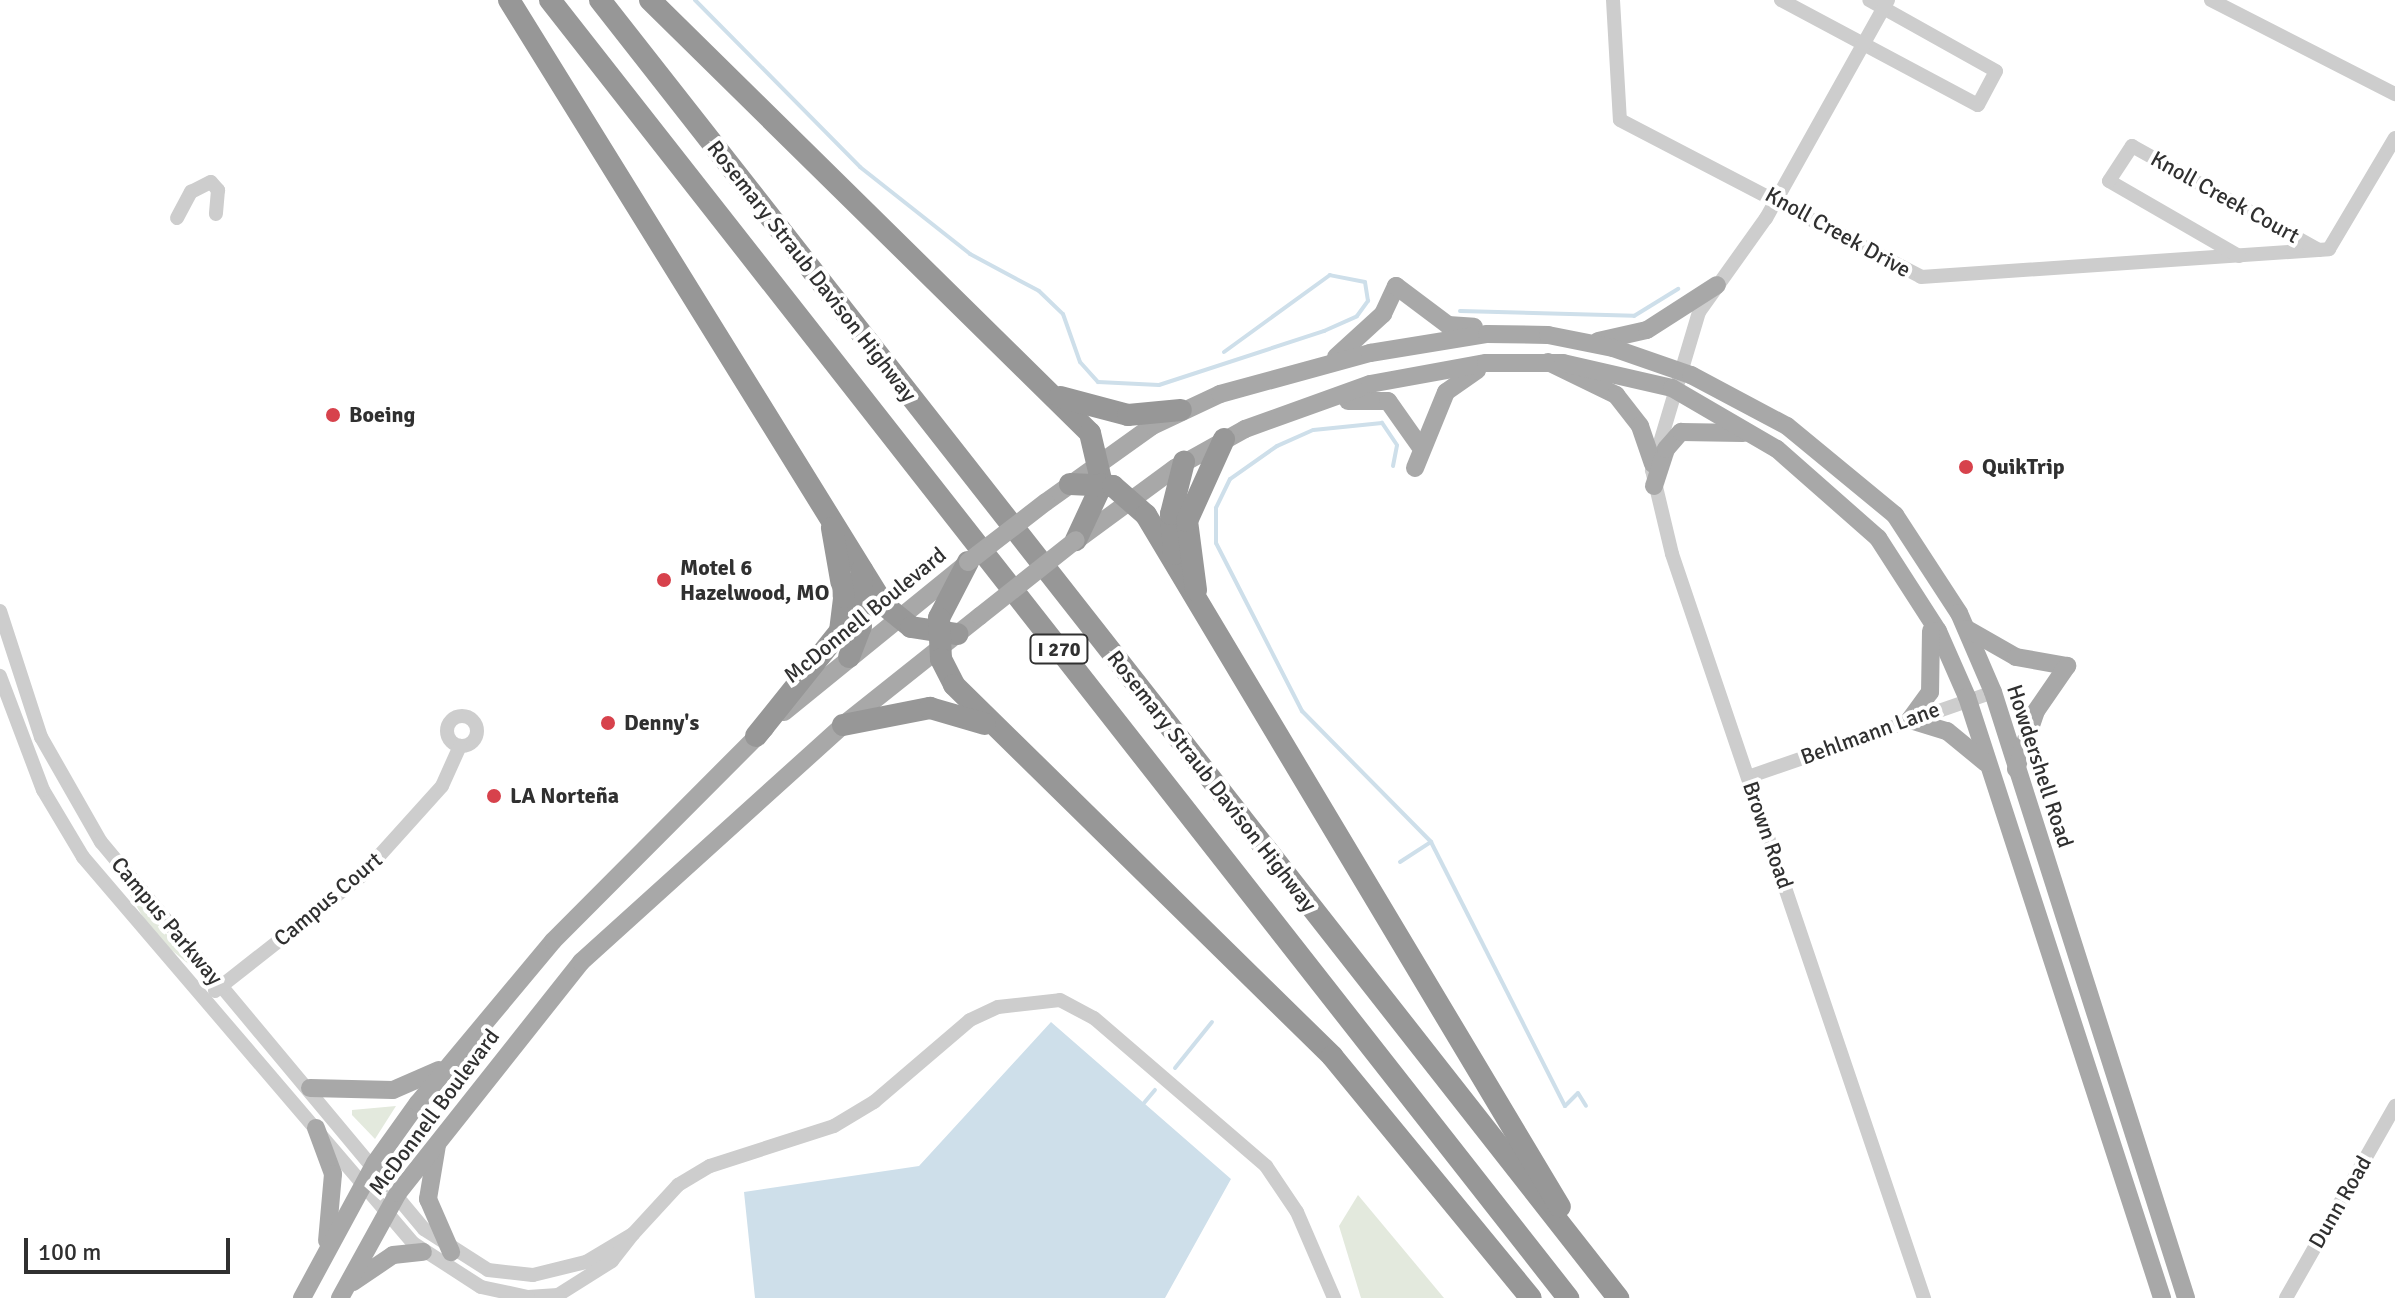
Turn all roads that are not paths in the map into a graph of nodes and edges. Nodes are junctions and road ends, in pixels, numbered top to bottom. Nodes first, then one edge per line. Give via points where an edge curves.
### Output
1 (509, 0) edge
2 (550, 0) edge
3 (600, 0) edge
4 (650, 0) edge
5 (1613, 0) edge
6 (1781, 0) edge
7 (1869, 0) edge
8 (2211, 0) edge
9 (1886, 4) edge
10 (1863, 47) junction
11 (2395, 94) edge
12 (2395, 138) edge
13 (1778, 198) junction
14 (216, 214) dead end
15 (177, 218) dead end
16 (2319, 250) junction
17 (2239, 256) junction
18 (1717, 285) junction
19 (1497, 335) junction
20 (1582, 342) junction
21 (1545, 361) junction
22 (1498, 362) junction
23 (1323, 364) junction
24 (1678, 369) junction
25 (1672, 388) junction
26 (1055, 395) junction
27 (1181, 410) junction
28 (1271, 418) junction
29 (1757, 437) junction
30 (1224, 439) junction
31 (1419, 445) dead end
32 (1100, 460) junction
33 (1184, 462) junction
34 (1653, 464) junction
35 (1415, 468) dead end
36 (1070, 484) junction
37 (1102, 484) junction
38 (1654, 486) junction
39 (1132, 498) junction
40 (830, 515) junction
41 (1076, 540) junction
42 (968, 562) joint
43 (1175, 563) junction
44 (862, 568) junction
45 (952, 581) junction
46 (1198, 603) junction
47 (1923, 605) junction
48 (0, 611) edge
49 (898, 618) junction
50 (1966, 629) junction
51 (945, 639) junction
52 (849, 657) junction
53 (0, 676) edge
54 (1993, 692) junction
55 (1967, 697) junction
56 (1910, 720) junction
57 (843, 725) junction
58 (989, 726) junction
59 (756, 736) junction
60 (460, 746) dead end
61 (1990, 769) junction
62 (2016, 770) junction
63 (1748, 777) junction
64 (222, 986) junction
65 (206, 999) junction
66 (452, 1062) junction
67 (310, 1088) junction
68 (2395, 1106) edge
69 (316, 1128) junction
70 (439, 1138) junction
71 (375, 1163) junction
72 (363, 1183) junction
73 (398, 1193) junction
74 (388, 1211) junction
75 (633, 1234) junction
76 (327, 1251) junction
77 (423, 1252) junction
78 (451, 1252) junction
79 (1589, 1261) junction
80 (558, 1272) junction
81 (342, 1294) edge
82 (558, 1296) edge
83 (302, 1298) edge
84 (1334, 1298) edge
85 (1531, 1298) edge
86 (1568, 1298) edge
87 (1618, 1298) edge
88 (1924, 1298) edge
89 (2162, 1298) edge
90 (2186, 1298) edge
91 (2286, 1298) edge

1 - 40 highway
2 - 86 highway, Rosemary Straub Davison Highway / I 270
3 - 79 highway, Rosemary Straub Davison Highway / I 270
4 - 26 highway
5 - 13 street, Knoll Creek Drive via 1620,120
6 - 10 street
7 - 9 street
8 - 11 street
9 - 10 street, Brown Road
9 - 10 street via 1996,71 1978,105
10 - 13 street, Brown Road
12 - 16 street via 2346,228 2329,249
13 - 17 street, Knoll Creek Drive via 1921,277
13 - 18 street, Brown Road
14 - 15 street via 218,190 211,182 191,192
16 - 17 street, Knoll Creek Drive
16 - 17 street, Knoll Creek Court via 2132,146 2109,181
18 - 20 main road via 1647,330
18 - 24 street, Brown Road
19 - 20 main road, McDonnell Boulevard
19 - 23 main road, McDonnell Boulevard
19 - 23 main road via 1448,325 1396,286 1372,327
20 - 24 main road, McDonnell Boulevard
21 - 22 main road, McDonnell Boulevard
21 - 25 main road, McDonnell Boulevard
21 - 34 main road via 1616,395 1640,426
22 - 28 main road, McDonnell Boulevard via 1370,384
22 - 35 main road via 1446,392
23 - 27 main road, McDonnell Boulevard
24 - 25 street, Brown Road
24 - 50 main road, Howdershell Road via 1787,426 1862,481 1928,558
25 - 29 main road
25 - 34 street, Brown Road
26 - 27 highway via 1107,413
26 - 32 highway via 1090,433
27 - 32 main road, McDonnell Boulevard
28 - 30 main road, McDonnell Boulevard
28 - 31 main road via 1369,397 1405,417
29 - 38 main road via 1685,430 1666,449
29 - 47 main road via 1878,538
30 - 33 main road, McDonnell Boulevard
30 - 46 highway via 1187,521
32 - 36 main road, McDonnell Boulevard
32 - 37 highway
33 - 39 main road, McDonnell Boulevard
33 - 43 highway via 1171,514
34 - 38 street, Brown Road
36 - 37 highway
36 - 42 main road, McDonnell Boulevard, bridge
37 - 39 highway
37 - 41 highway
38 - 63 street, Brown Road
39 - 41 main road, McDonnell Boulevard
39 - 43 highway
40 - 44 highway
40 - 59 highway via 844,597 840,631
41 - 51 main road, McDonnell Boulevard, bridge
42 - 45 highway
43 - 46 highway
44 - 49 highway
44 - 52 highway via 861,626
45 - 49 main road, McDonnell Boulevard
45 - 51 highway
46 - 79 highway via 1518,1130
47 - 55 main road
47 - 56 main road via 1935,669 1930,692
48 - 64 street, Campus Parkway via 61,782 101,842
49 - 51 highway
49 - 52 main road, McDonnell Boulevard
50 - 54 main road, Howdershell Road
50 - 62 main road via 2016,657 2067,666 2036,711
51 - 57 main road, McDonnell Boulevard
51 - 58 highway via 954,685
52 - 59 main road, McDonnell Boulevard
53 - 65 street, Campus Parkway via 43,790 83,857
54 - 55 street, Behlmann Lane
54 - 62 main road, Howdershell Road
55 - 56 street, Behlmann Lane
55 - 61 main road
56 - 61 main road via 1958,737
56 - 63 street, Behlmann Lane
57 - 58 highway via 930,708
57 - 70 main road, McDonnell Boulevard via 581,962
58 - 85 highway via 1332,1056
59 - 66 main road, McDonnell Boulevard via 553,941
60 - 64 street, Campus Court via 442,786 361,876
61 - 89 main road
62 - 90 main road, Howdershell Road
63 - 88 street, Brown Road
64 - 65 street, Campus Court
64 - 67 street, Campus Parkway
65 - 69 street, Campus Parkway
66 - 67 main road via 393,1090
66 - 71 main road, McDonnell Boulevard
67 - 71 street, Campus Parkway
68 - 91 street, Dunn Road
69 - 72 street, Campus Parkway
69 - 76 main road via 333,1174
70 - 73 main road, McDonnell Boulevard
70 - 78 main road via 428,1199
71 - 72 main road, McDonnell Boulevard
71 - 73 street, Campus Parkway
72 - 74 street, Campus Parkway
72 - 76 main road, McDonnell Boulevard
73 - 74 main road, McDonnell Boulevard
73 - 78 street, Campus Parkway
74 - 77 street, Campus Parkway
74 - 81 main road, McDonnell Boulevard
75 - 80 street
75 - 82 street via 612,1261
75 - 84 street via 678,1185 710,1166 834,1126 874,1102 970,1020 998,1007 1060,1000 1094,1018 1266,1166 1297,1212
76 - 83 main road, McDonnell Boulevard
77 - 81 main road via 393,1255
77 - 82 street, Campus Parkway via 481,1287
78 - 80 street via 488,1270
79 - 87 highway, Rosemary Straub Davison Highway / I 270
80 - 82 street

